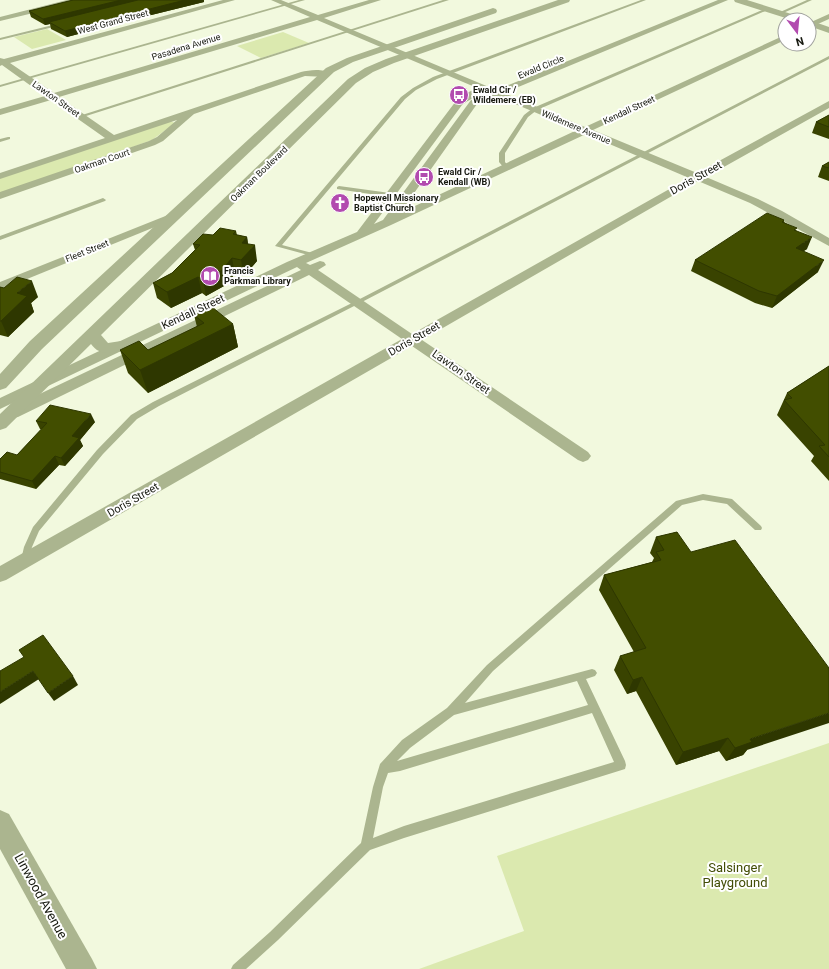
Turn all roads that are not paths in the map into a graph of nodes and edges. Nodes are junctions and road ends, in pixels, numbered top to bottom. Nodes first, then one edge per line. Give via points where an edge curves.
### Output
1 (76, 0) edge
2 (231, 0) edge
3 (275, 0) edge
4 (303, 0) edge
5 (377, 0) edge
6 (447, 0) edge
7 (566, 0) edge
8 (644, 0) edge
9 (709, 0) edge
10 (724, 0) edge
11 (738, 0) edge
12 (810, 0) edge
13 (286, 5) junction
14 (505, 7) dead end
15 (768, 9) junction
16 (777, 12) edge
17 (782, 12) edge
18 (829, 16) edge
19 (318, 18) junction
20 (0, 19) edge
21 (817, 21) edge
22 (67, 22) edge
23 (817, 26) edge
24 (829, 30) edge
25 (349, 31) junction
26 (0, 39) edge
27 (777, 41) edge
28 (387, 47) junction
29 (406, 55) junction
30 (829, 56) edge
31 (1, 62) edge
32 (449, 73) junction
33 (325, 75) junction
34 (27, 78) junction
35 (352, 81) junction
36 (0, 86) edge
37 (486, 89) junction
38 (495, 93) junction
39 (54, 96) junction
40 (829, 104) edge
41 (195, 110) junction
42 (535, 110) junction
43 (0, 112) edge
44 (81, 116) junction
45 (585, 130) junction
46 (8, 138) dead end
47 (112, 138) junction
48 (0, 141) edge
49 (641, 154) junction
50 (506, 168) junction
51 (0, 176) edge
52 (698, 177) junction
53 (339, 188) dead end
54 (390, 195) junction
55 (0, 196) edge
56 (104, 200) dead end
57 (174, 216) junction
58 (387, 223) junction
59 (156, 232) junction
60 (362, 233) junction
61 (0, 238) edge
62 (191, 239) junction
63 (829, 243) edge
64 (314, 255) junction
65 (304, 266) junction
66 (0, 286) edge
67 (358, 302) junction
68 (93, 335) junction
69 (413, 339) junction
70 (121, 346) junction
71 (0, 384) edge
72 (38, 386) junction
73 (6, 408) edge
74 (0, 424) edge
75 (583, 456) dead end
76 (758, 528) dead end
77 (25, 561) junction
78 (0, 575) edge
79 (592, 673) dead end
80 (580, 676) junction
81 (594, 708) junction
82 (451, 711) junction
83 (384, 768) junction
84 (0, 823) edge
85 (366, 846) junction
86 (82, 969) edge
87 (237, 969) edge

1 - 20 street
2 - 31 street, West Grand Street
3 - 13 street, Wildemere Avenue
4 - 13 lane
5 - 19 street, Pasadena Avenue
6 - 25 lane
7 - 29 street, Oakman Boulevard
8 - 32 lane
9 - 37 street, Ewald Circle
10 - 38 street, Ewald Circle
11 - 15 street
12 - 17 lane
13 - 19 street, Wildemere Avenue
13 - 34 lane
14 - 28 street
15 - 16 street
15 - 42 lane
18 - 21 street
19 - 25 street, Wildemere Avenue
19 - 39 street, Pasadena Avenue
22 - 26 lane
23 - 24 street
25 - 28 street, Wildemere Avenue
25 - 44 lane
27 - 45 street, Kendall Street
28 - 29 street, Wildemere Avenue
28 - 33 street via 350,60
29 - 32 street, Wildemere Avenue
29 - 35 street, Oakman Boulevard via 378,66
30 - 49 lane
31 - 34 street, Lawton Street
32 - 37 street, Wildemere Avenue
32 - 64 lane via 419,85 403,98 278,246
33 - 35 street
33 - 41 street, Oakman Court via 304,74
33 - 57 street
34 - 36 lane
34 - 39 street, Lawton Street
35 - 62 street, Oakman Boulevard
37 - 38 street, Wildemere Avenue
37 - 54 street, Ewald Circle via 466,97 459,103
38 - 42 street, Wildemere Avenue
38 - 58 street, Ewald Circle via 471,105
39 - 43 street, Pasadena Avenue
39 - 44 street, Lawton Street
40 - 52 street, Doris Street
41 - 47 street, Oakman Court
41 - 55 street, Oakman Court via 152,143
42 - 45 street, Wildemere Avenue
42 - 50 lane via 526,116 502,154 502,162
44 - 47 street, Lawton Street
45 - 49 street, Wildemere Avenue
45 - 50 street, Kendall Street
46 - 48 lane
47 - 51 street, Oakman Court
49 - 52 street, Wildemere Avenue
49 - 67 lane
50 - 58 street, Kendall Street
52 - 63 street, Wildemere Avenue via 766,207
52 - 69 street, Doris Street
53 - 54 lane
54 - 60 street, Ewald Circle
56 - 61 lane
57 - 59 street
57 - 66 street, Fleet Street
58 - 60 street, Kendall Street
58 - 65 street, Kendall Street via 371,241
59 - 62 street
59 - 71 street via 36,345
60 - 64 street, Kendall Street
62 - 68 street, Oakman Boulevard
64 - 65 street, Kendall Street
65 - 67 street, Lawton Street
65 - 70 street, Kendall Street
65 - 73 street, Kendall Street
67 - 69 street, Lawton Street
67 - 77 lane via 156,404 134,418 121,429 36,529
68 - 70 street via 104,348
68 - 72 street, Oakman Boulevard
69 - 75 street, Lawton Street
69 - 77 street, Doris Street
70 - 72 street, Kendall Street
72 - 73 street, Oakman Boulevard
73 - 74 street, Oakman Boulevard
76 - 82 lane via 729,501 702,497 679,503 490,668
77 - 78 street, Doris Street
79 - 80 lane
80 - 81 lane
80 - 82 lane
81 - 83 lane via 457,750
81 - 85 lane via 621,765
82 - 83 lane via 406,744
83 - 85 lane
84 - 86 street, Linwood Avenue
85 - 87 lane

